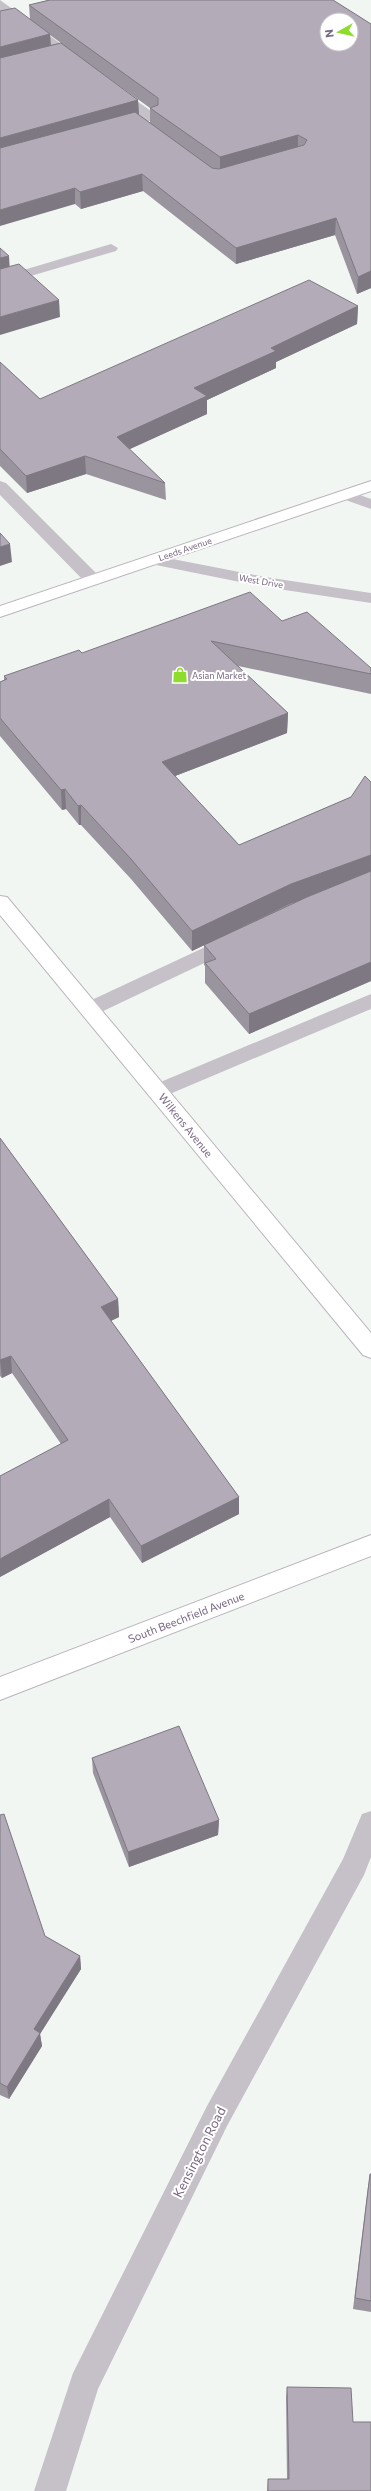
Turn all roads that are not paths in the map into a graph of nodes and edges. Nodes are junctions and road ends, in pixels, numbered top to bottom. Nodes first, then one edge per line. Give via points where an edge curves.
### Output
1 (0, 4) edge
2 (65, 52) junction
3 (50, 56) edge
4 (90, 71) edge
5 (102, 80) edge
6 (138, 122) edge
7 (111, 248) dead end
8 (0, 281) edge
9 (0, 486) edge
10 (371, 486) edge
11 (346, 495) junction
12 (371, 504) edge
13 (152, 560) junction
14 (93, 580) junction
15 (371, 598) edge
16 (0, 612) edge
17 (0, 902) edge
18 (248, 934) edge
19 (371, 1001) edge
20 (90, 1009) junction
21 (158, 1090) junction
22 (371, 1349) edge
23 (371, 1545) edge
24 (0, 1689) edge
25 (371, 1823) edge
26 (50, 2491) edge

1 - 2 street
2 - 3 street
2 - 4 street
5 - 6 street via 152,124
7 - 8 street
9 - 14 street
10 - 11 street, Leeds Avenue
11 - 12 street
11 - 13 street, Leeds Avenue
13 - 14 street, Leeds Avenue
13 - 15 street, West Drive via 264,582
14 - 16 street, Leeds Avenue
17 - 20 street, Wilkens Avenue
18 - 20 street
19 - 21 street
20 - 21 street, Wilkens Avenue
21 - 22 street, Wilkens Avenue
23 - 24 street, South Beechfield Avenue
25 - 26 street, Kensington Road via 354,1866 217,2116 84,2384

